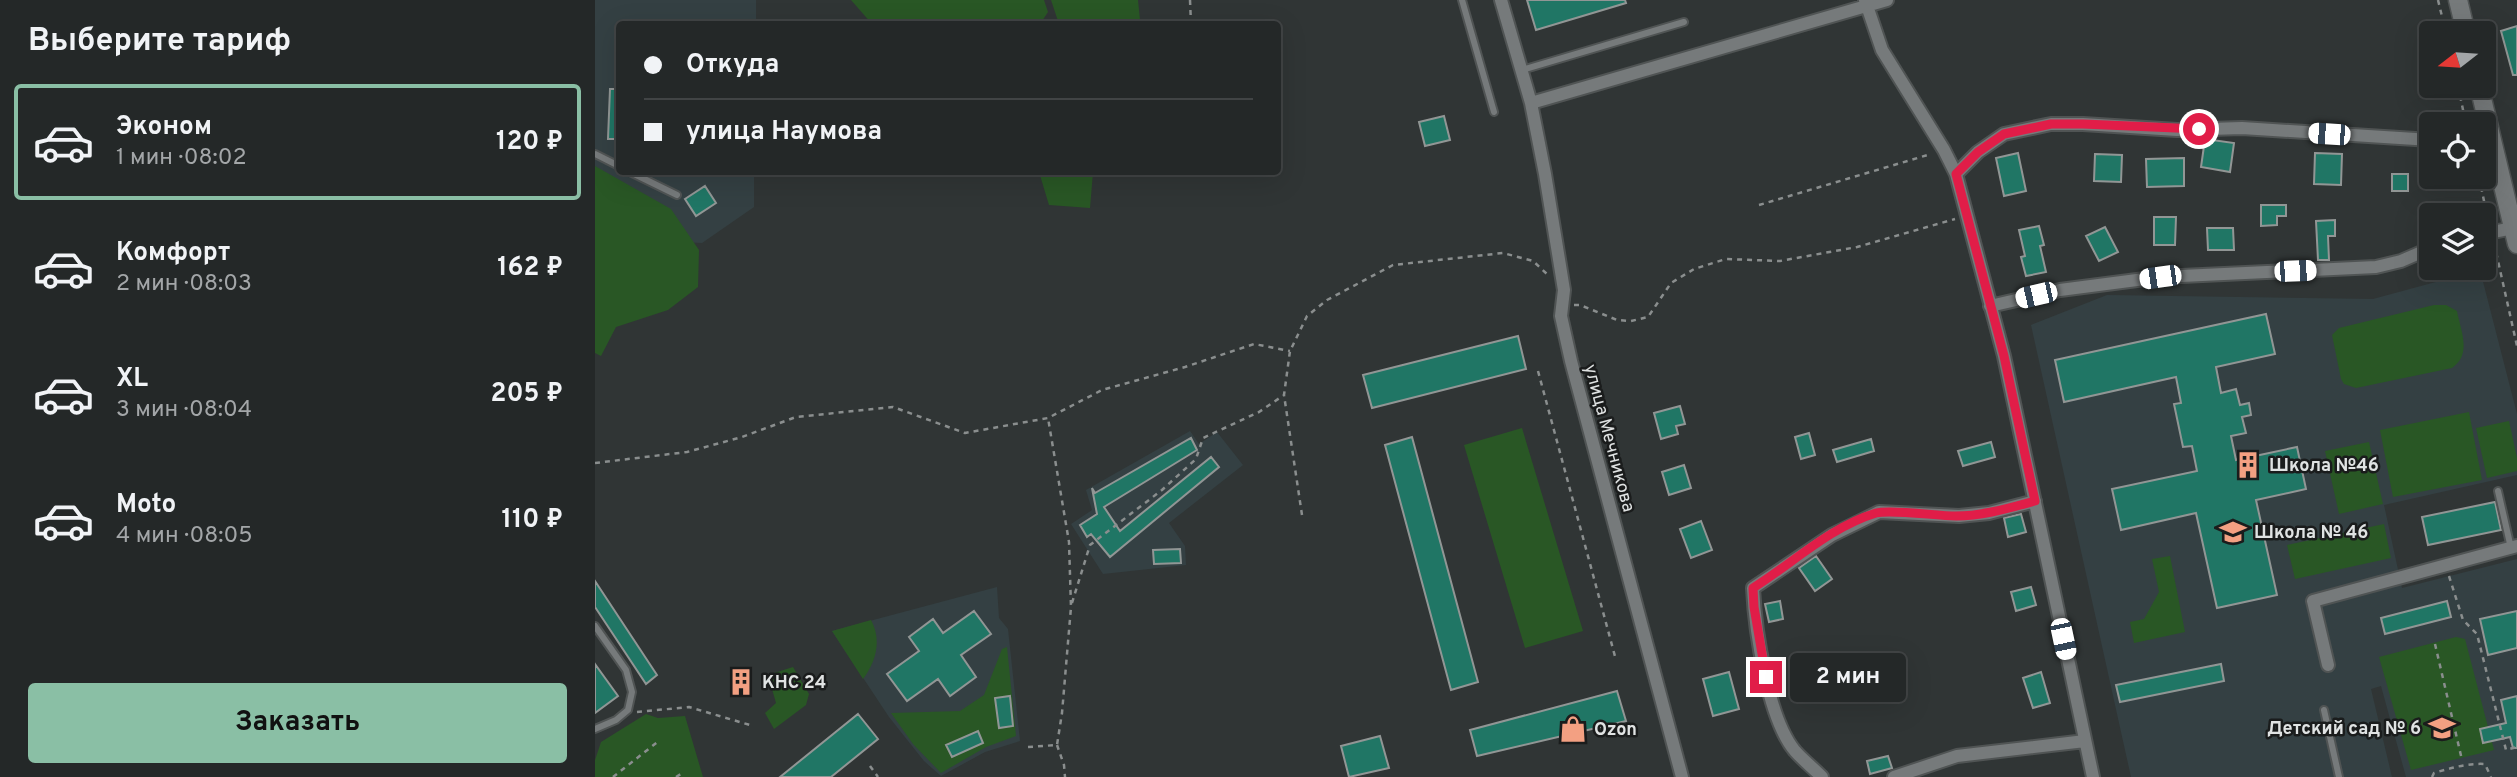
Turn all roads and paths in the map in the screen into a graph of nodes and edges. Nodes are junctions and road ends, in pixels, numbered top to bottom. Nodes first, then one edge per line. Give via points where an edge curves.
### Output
1 (1189, 0) edge
2 (1462, 0) edge
3 (1501, 0) edge
4 (1887, 0) edge
5 (2438, 0) edge
6 (2458, 0) edge
7 (1866, 3) edge
8 (1838, 6) edge
9 (1191, 21) edge
10 (2443, 21) edge
11 (2463, 21) edge
12 (1684, 22) dead end
13 (1522, 70) junction
14 (1531, 103) junction
15 (1494, 112) dead end
16 (2419, 139) edge
17 (1944, 150) junction
18 (595, 154) edge
19 (616, 164) edge
20 (2496, 167) edge
21 (1956, 174) junction
22 (636, 175) edge
23 (677, 195) dead end
24 (1759, 205) dead end
25 (1967, 216) junction
26 (2496, 234) edge
27 (2515, 236) edge
28 (2419, 253) edge
29 (2496, 267) edge
30 (1548, 274) dead end
31 (1990, 306) junction
32 (1561, 316) junction
33 (2517, 346) edge
34 (1290, 351) junction
35 (1538, 371) dead end
36 (1284, 395) junction
37 (1048, 418) junction
38 (595, 463) edge
39 (2498, 491) dead end
40 (2035, 501) junction
41 (1302, 515) dead end
42 (2514, 547) edge
43 (2445, 565) junction
44 (1071, 607) junction
45 (595, 626) edge
46 (2435, 644) dead end
47 (1616, 660) dead end
48 (2328, 665) dead end
49 (2324, 710) dead end
50 (639, 712) dead end
51 (750, 725) dead end
52 (595, 729) edge
53 (660, 740) dead end
54 (2085, 741) junction
55 (1057, 745) junction
56 (1028, 747) dead end
57 (2517, 747) edge
58 (2462, 760) dead end
59 (870, 766) dead end
60 (684, 772) dead end
61 (613, 777) edge
62 (676, 777) edge
63 (878, 777) edge
64 (1065, 777) edge
65 (1682, 777) edge
66 (1822, 777) edge
67 (1894, 777) edge
68 (2093, 777) edge
69 (2339, 777) edge
70 (2432, 777) edge
71 (2491, 777) edge

1 - 9 path
2 - 15 lane
3 - 13 street, улица Мечникова
4 - 7 street
5 - 10 path
6 - 11 street
7 - 8 street
7 - 17 street via 1882,50
8 - 14 street
12 - 13 lane
13 - 14 street, улица Мечникова
14 - 32 street, улица Мечникова via 1564,290
16 - 21 street via 2242,128 2051,124 2004,134
17 - 21 street
17 - 24 path
18 - 19 lane
20 - 27 street
21 - 25 street
22 - 23 lane
25 - 31 street
25 - 32 path via 1857,247 1780,261 1726,259 1694,269 1671,283 1648,317 1617,320 1580,305 1567,307
26 - 27 street
28 - 31 street via 2376,267 2160,277 2060,290
29 - 33 path
30 - 34 path via 1533,261 1503,253 1393,265 1327,300 1307,316
31 - 40 street
32 - 65 street, улица Мечникова
34 - 36 path
34 - 37 path via 1254,344 1102,390
35 - 47 path
36 - 41 path
36 - 44 path via 1203,438 1196,459 1090,545
37 - 38 path via 965,433 893,407 796,417 687,452
37 - 44 path via 1069,542
39 - 42 lane
40 - 54 street
40 - 66 street via 1959,516 1879,512 1832,534 1753,588 1770,701 1794,750
42 - 43 street
43 - 48 street via 2313,601
43 - 57 path via 2463,620 2477,634 2506,750
44 - 55 path
45 - 52 lane via 626,670 632,692 628,710
46 - 58 path
49 - 69 lane
50 - 51 path via 689,707
53 - 61 path
54 - 67 street via 1957,756
54 - 68 street
55 - 56 path
55 - 64 path
59 - 63 path
60 - 62 path
70 - 71 path via 2476,764 2485,764

